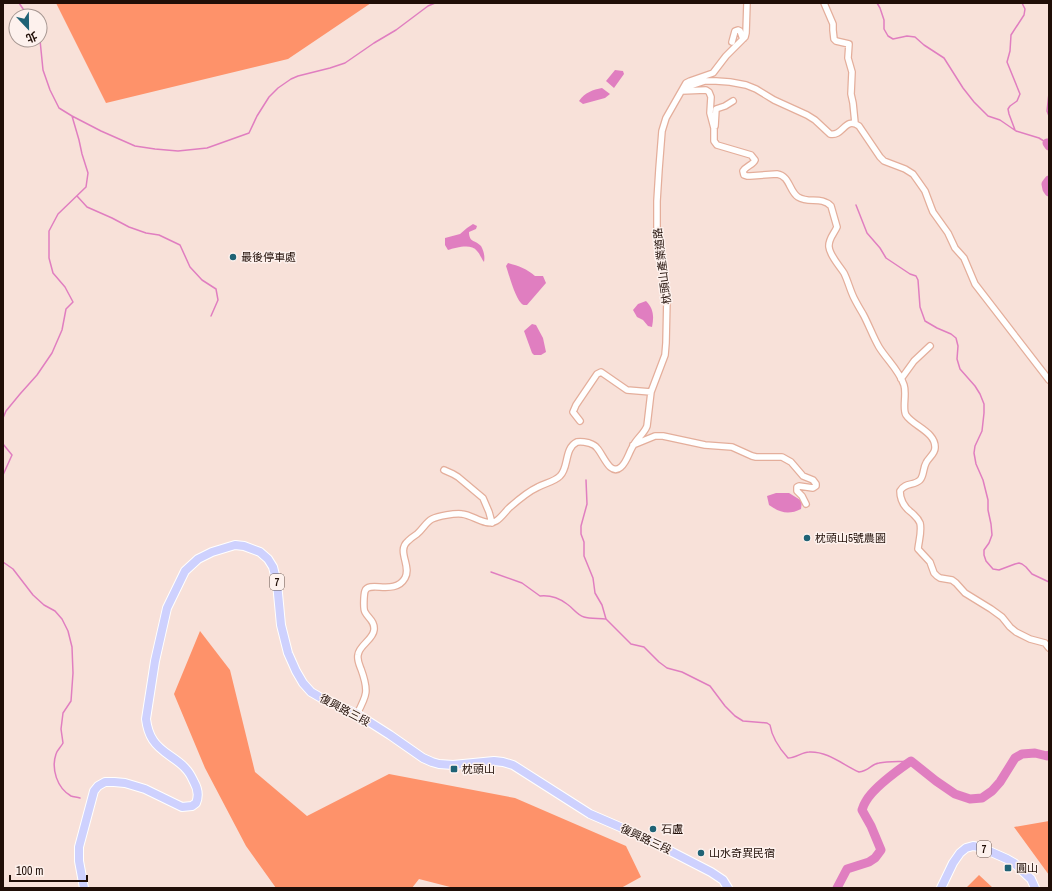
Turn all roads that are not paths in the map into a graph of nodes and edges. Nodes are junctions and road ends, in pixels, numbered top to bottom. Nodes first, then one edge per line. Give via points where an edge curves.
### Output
1 (747, 3) edge
2 (824, 3) edge
3 (743, 39) junction
4 (732, 42) dead end
5 (683, 89) junction
6 (733, 101) dead end
7 (855, 123) junction
8 (714, 128) junction
9 (930, 346) dead end
10 (901, 379) junction
11 (1049, 380) edge
12 (651, 392) junction
13 (580, 421) dead end
14 (633, 446) junction
15 (444, 470) dead end
16 (806, 504) dead end
17 (492, 523) junction
18 (1049, 648) edge
19 (357, 714) junction
20 (84, 888) edge
21 (728, 888) edge
22 (941, 888) edge
23 (1035, 888) edge

1 - 3 street via 746,33
2 - 7 street via 833,24 834,39 849,44 848,58 852,72 850,94
3 - 4 street via 738,30 735,31
3 - 5 street, 枕頭山產業道路 via 713,73 686,83
5 - 7 street via 705,81 746,85 807,115 830,134
5 - 8 street via 709,92
5 - 12 street, 枕頭山產業道路 via 666,118 662,131 658,169 657,227 668,298 665,355
6 - 8 street via 716,109
7 - 11 street via 884,161 913,174 925,191 933,212 964,258 975,284
8 - 10 street via 714,141 717,145 754,157 754,162 744,169 744,175 781,175 797,196 806,200 824,201 831,206 837,228 830,240 830,251 844,273 878,346
9 - 10 street via 914,361
10 - 18 street via 906,392 904,412 928,433 936,446 926,461 920,480 906,485 900,491 901,499 907,508 920,521 918,549 930,562 937,576 952,580 965,593 1002,616 1016,632 1045,643
12 - 13 street via 627,390 601,372 576,405 573,412
12 - 14 street, 枕頭山產業道路 via 647,426
14 - 16 street via 655,436 663,436 705,445 732,447 752,456 786,459 803,476 816,484 812,488 797,487
14 - 17 street, 枕頭山產業道路 via 624,464 613,470 593,445 586,442 576,443 570,450 560,477 537,487
15 - 17 street via 458,477 483,498
17 - 19 street via 463,514 430,520 404,546 407,572 402,582 390,588 367,588 364,611 373,622 374,629 357,656 366,687 365,700
19 - 20 main road, 復興路三段 / 7 via 311,692 296,671 288,654 281,625 277,583 268,559 252,548 235,545 198,559 185,571 167,608 146,719 152,740 190,774 196,786 198,799 196,804 182,807 145,788 114,782 104,782 98,786 94,791 79,847
19 - 21 main road, 復興路三段 / 7 via 432,762 453,765 494,761 513,765 590,814 641,836 711,872 723,880
22 - 23 main road, 7 via 960,853 973,846 1014,863 1031,879

